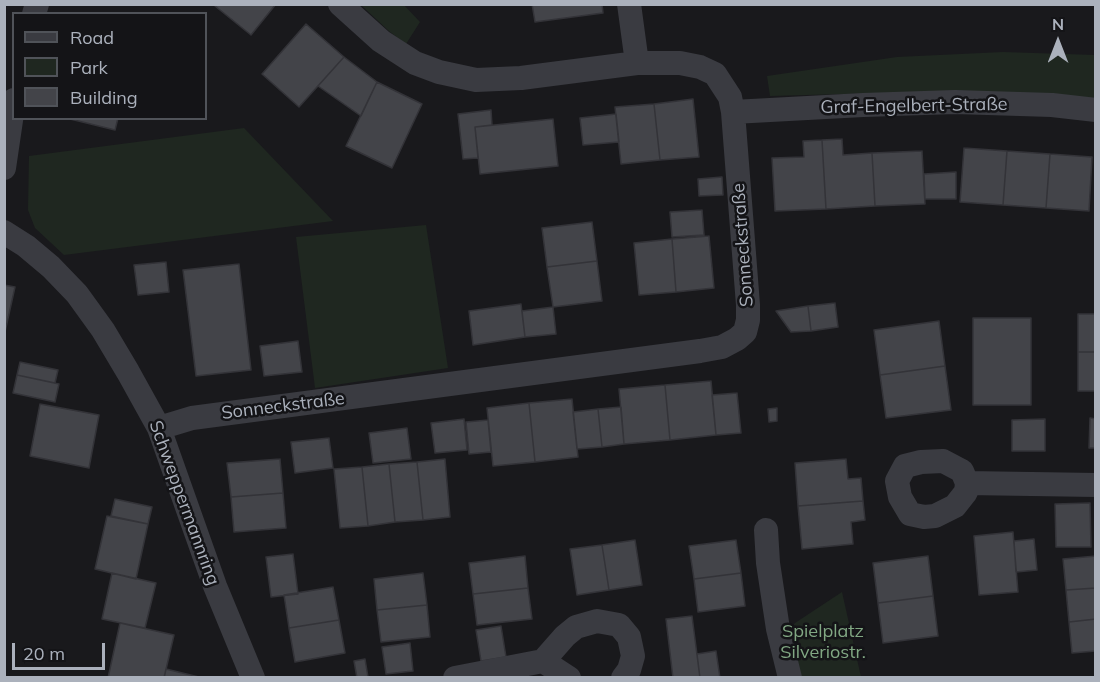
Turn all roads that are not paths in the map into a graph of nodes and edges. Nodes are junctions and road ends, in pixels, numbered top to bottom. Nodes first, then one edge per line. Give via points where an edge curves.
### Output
1 (340, 4) edge
2 (629, 4) edge
3 (637, 63) junction
4 (1095, 110) edge
5 (733, 112) junction
6 (12, 114) edge
7 (4, 168) edge
8 (4, 232) edge
9 (159, 428) junction
10 (967, 483) dead end
11 (1095, 485) edge
12 (766, 530) dead end
13 (543, 661) junction
14 (253, 678) edge
15 (455, 678) edge
16 (569, 678) edge
17 (623, 678) edge
18 (790, 678) edge

1 - 3 street, Sonneckstraße via 381,41 415,63 476,80
2 - 3 street
3 - 5 street, Sonneckstraße via 680,63 715,74 730,97
4 - 5 street, Graf-Engelbert-Straße via 956,102
5 - 9 street, Sonneckstraße via 748,320 745,332 737,339 700,351 192,418
6 - 7 street
8 - 9 street, Schweppermannring via 43,260 77,294 103,330
9 - 14 street, Schweppermannring via 215,586
10 - 11 street
12 - 18 street via 778,629
13 - 15 street
13 - 16 street
13 - 17 street via 576,627 597,621 612,623 620,625 633,650

